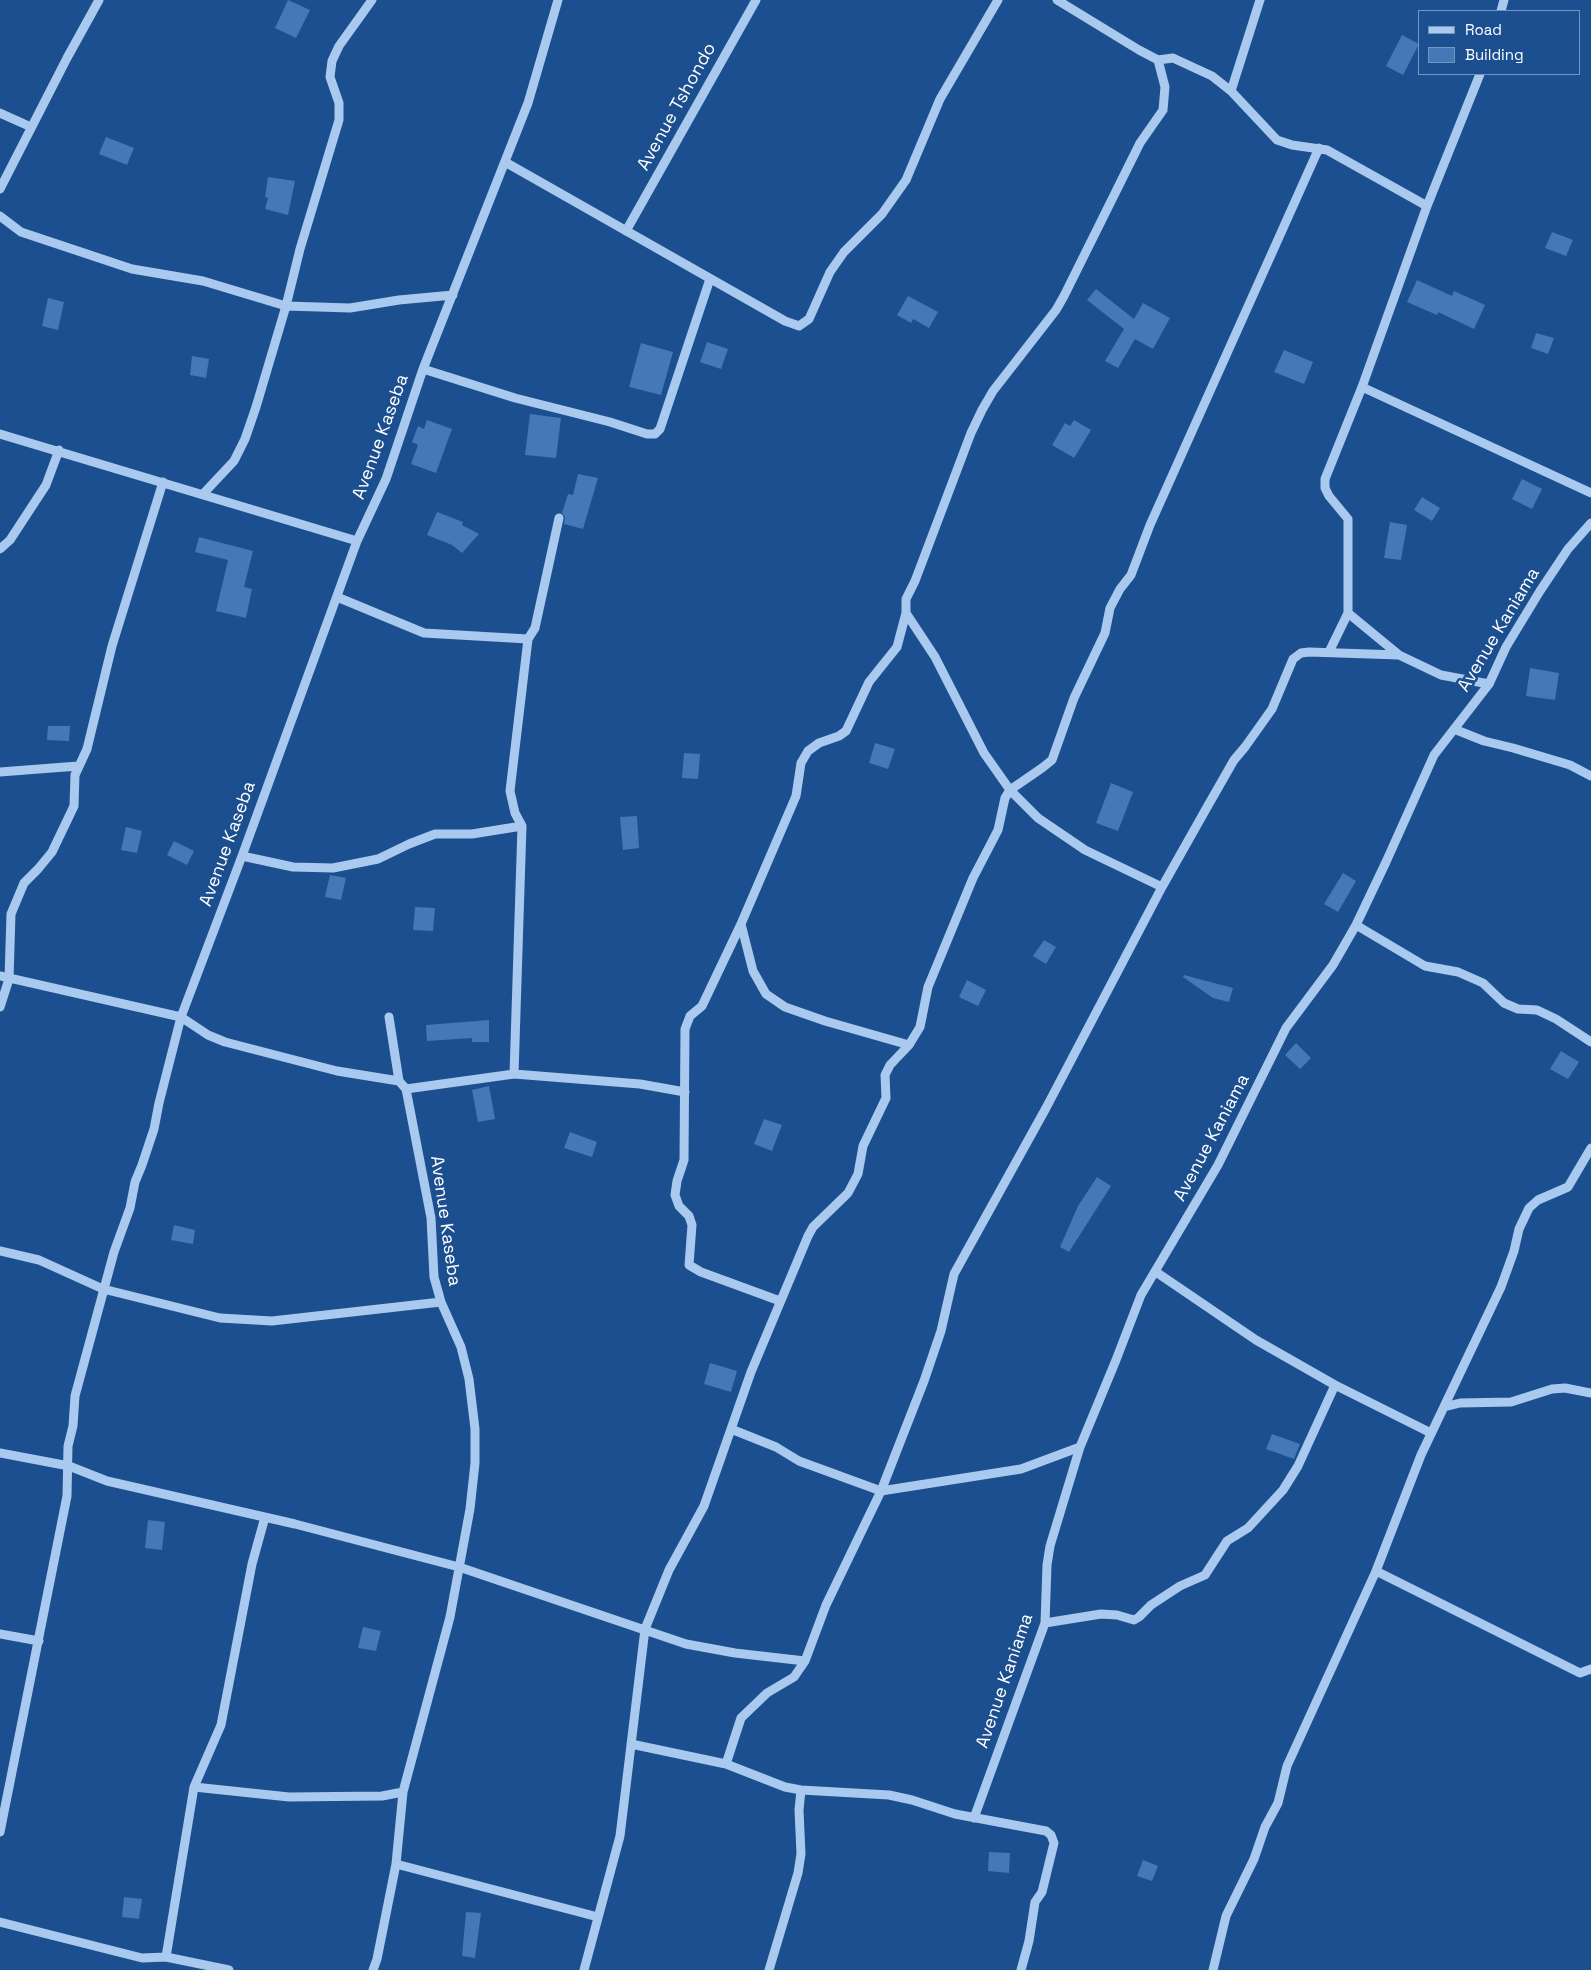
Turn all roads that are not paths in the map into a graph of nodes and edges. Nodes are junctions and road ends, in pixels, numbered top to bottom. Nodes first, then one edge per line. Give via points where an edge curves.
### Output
1 (99, 0) edge
2 (372, 0) edge
3 (558, 0) edge
4 (756, 0) edge
5 (998, 0) edge
6 (1057, 0) edge
7 (1260, 0) edge
8 (1158, 60) junction
9 (1480, 75) edge
10 (1231, 91) junction
11 (0, 113) edge
12 (31, 126) junction
13 (1319, 148) junction
14 (505, 162) junction
15 (0, 189) edge
16 (1427, 206) junction
17 (0, 216) edge
18 (626, 231) junction
19 (710, 279) junction
20 (453, 295) junction
21 (286, 306) junction
22 (423, 369) junction
23 (1362, 387) junction
24 (0, 434) edge
25 (59, 450) junction
26 (163, 482) junction
27 (1591, 493) edge
28 (203, 494) junction
29 (559, 518) dead end
30 (1591, 523) edge
31 (357, 540) junction
32 (0, 549) edge
33 (337, 597) junction
34 (906, 613) junction
35 (1348, 613) junction
36 (528, 639) junction
37 (1329, 652) junction
38 (1399, 655) junction
39 (1489, 684) junction
40 (1454, 729) junction
41 (78, 766) junction
42 (0, 772) edge
43 (1591, 776) edge
44 (1010, 790) junction
45 (522, 826) junction
46 (242, 856) junction
47 (1162, 887) junction
48 (741, 924) junction
49 (1356, 925) junction
50 (4, 978) edge
51 (0, 1007) edge
52 (181, 1017) junction
53 (389, 1017) dead end
54 (1591, 1042) edge
55 (909, 1045) junction
56 (514, 1074) junction
57 (399, 1081) junction
58 (406, 1089) junction
59 (685, 1092) junction
60 (1591, 1148) edge
61 (0, 1251) edge
62 (1156, 1272) junction
63 (103, 1289) junction
64 (780, 1301) junction
65 (442, 1302) junction
66 (1335, 1385) junction
67 (1591, 1393) edge
68 (1444, 1407) junction
69 (731, 1429) junction
70 (1431, 1433) junction
71 (1080, 1447) junction
72 (0, 1453) edge
73 (68, 1466) junction
74 (882, 1491) junction
75 (265, 1517) junction
76 (458, 1567) junction
77 (1376, 1571) junction
78 (1045, 1623) junction
79 (645, 1629) junction
80 (0, 1634) edge
81 (39, 1641) junction
82 (805, 1661) junction
83 (1591, 1669) edge
84 (631, 1744) junction
85 (726, 1764) junction
86 (194, 1787) junction
87 (801, 1790) junction
88 (403, 1792) junction
89 (974, 1818) junction
90 (0, 1832) edge
91 (396, 1864) junction
92 (598, 1917) junction
93 (0, 1922) edge
94 (166, 1957) junction
95 (229, 1970) edge
96 (373, 1970) edge
97 (584, 1970) edge
98 (769, 1970) edge
99 (1021, 1970) edge
100 (1213, 1970) edge

1 - 12 street
2 - 21 street via 332,61 330,77 339,103 339,120
3 - 14 street, Avenue Kaseba via 528,103
4 - 18 street, Avenue Tshondo
5 - 19 street via 940,99 906,180 882,214 844,252 830,272 809,319 798,326 785,321
6 - 8 street
7 - 10 street
8 - 10 street via 1173,58 1212,76
8 - 34 street via 1165,88 1163,110 1140,143 1056,310 982,410 906,599
9 - 16 street
10 - 13 street via 1277,140 1292,146
11 - 12 street
12 - 15 street
13 - 16 street
13 - 44 street via 1150,525 1131,575 1110,608 1105,633 1064,724 1054,755 1042,768
14 - 18 street
14 - 20 street, Avenue Kaseba
16 - 23 street
17 - 21 street via 21,232 132,269 203,281
18 - 19 street
19 - 22 street via 660,429 655,434 515,398
20 - 21 street via 350,308
20 - 22 street, Avenue Kaseba
21 - 28 street via 245,439 234,461
22 - 31 street, Avenue Kaseba via 386,479
23 - 27 street
23 - 35 street via 1325,479 1329,496 1348,519
24 - 25 street
25 - 26 street
25 - 32 street via 46,485 10,540
26 - 28 street
26 - 41 street via 112,646 86,749
28 - 31 street
29 - 36 street via 535,628
30 - 39 street, Avenue Kaniama via 1568,549 1540,591 1506,647
31 - 33 street, Avenue Kaseba
33 - 36 street via 424,633
33 - 46 street, Avenue Kaseba
34 - 44 street via 935,657 984,753
34 - 48 street via 897,648 869,682 846,731 808,751 801,764 796,796
35 - 37 street
35 - 38 street
36 - 45 street via 510,791
37 - 38 street
37 - 47 street via 1301,653 1293,659 1272,709 1234,760
38 - 39 street via 1441,674
39 - 40 street, Avenue Kaniama
40 - 43 street via 1484,741 1570,765
40 - 49 street, Avenue Kaniama via 1434,755
41 - 42 street
41 - 50 street via 74,806 52,852 24,883 11,914
44 - 47 street via 1038,818 1085,850
44 - 55 street via 1004,798 998,830 928,987 920,1027
45 - 46 street via 472,834 435,834 378,859 333,868 293,867
45 - 56 street
46 - 52 street, Avenue Kaseba
47 - 74 street via 954,1274 942,1331
48 - 55 street via 754,971 766,994 785,1007
48 - 59 street via 702,1006 690,1016 685,1029
49 - 54 street via 1425,966 1458,972 1483,983 1504,1003 1518,1009 1537,1010
49 - 62 street, Avenue Kaniama via 1333,965 1286,1028 1218,1165
50 - 51 street
50 - 52 street
52 - 57 street via 224,1042 337,1071
52 - 63 street, Avenue Kaseba via 154,1129
53 - 57 street
55 - 64 street via 885,1075 886,1098 864,1146 858,1174 848,1193 811,1231
56 - 58 street
56 - 59 street via 640,1084
57 - 58 street, Avenue Kaseba
58 - 65 street, Avenue Kaseba via 432,1218 434,1277
59 - 64 street via 684,1160 675,1195 692,1225 689,1265
60 - 68 street via 1568,1187 1538,1200 1529,1208 1518,1229 1501,1287
61 - 63 street via 39,1260
62 - 66 street via 1256,1340
62 - 71 street, Avenue Kaniama via 1141,1295
63 - 65 street via 220,1318 272,1321
63 - 73 street, Avenue Kaseba via 75,1396
64 - 69 street
65 - 76 street, Avenue Kaseba via 461,1347 469,1379 475,1429 470,1509
66 - 70 street
66 - 78 street via 1298,1466 1283,1490 1248,1528 1227,1541 1205,1575 1180,1586 1134,1620 1101,1614
67 - 68 street via 1552,1389 1511,1402 1460,1403
68 - 70 street
69 - 74 street via 776,1447 800,1461
69 - 79 street via 704,1506 669,1570
70 - 77 street
71 - 74 street via 1021,1469
71 - 78 street, Avenue Kaniama via 1046,1565
72 - 73 street
73 - 75 street via 107,1481
73 - 81 street, Avenue Kaseba via 67,1496
74 - 82 street via 826,1605
75 - 76 street
75 - 86 street via 252,1564 221,1726
76 - 79 street
76 - 88 street, Avenue Kaseba via 450,1617
77 - 83 street via 1580,1673
77 - 100 street via 1287,1766 1278,1803 1226,1916
78 - 89 street, Avenue Kaniama
79 - 82 street via 686,1644
79 - 84 street
80 - 81 street
81 - 90 street, Avenue Kaseba
82 - 85 street via 794,1677 767,1693 741,1718
84 - 85 street
84 - 92 street via 620,1836
85 - 87 street via 784,1787
86 - 88 street via 289,1797 382,1796
86 - 94 street
87 - 89 street via 889,1796
87 - 98 street via 798,1873
88 - 91 street, Avenue Kaseba
89 - 99 street via 1046,1832 1054,1843 1042,1892 1035,1902
91 - 92 street
91 - 96 street, Avenue Kaseba
92 - 97 street
93 - 94 street via 142,1958
94 - 95 street

